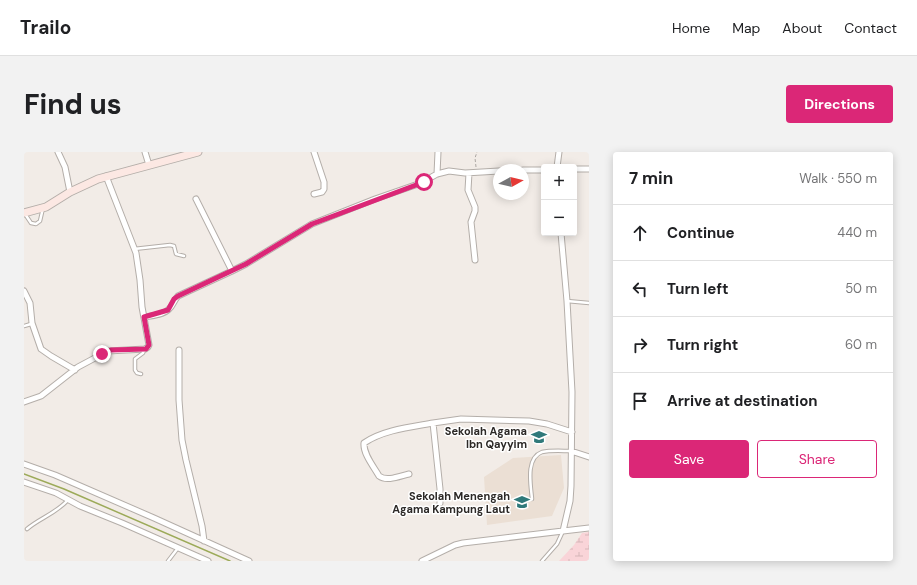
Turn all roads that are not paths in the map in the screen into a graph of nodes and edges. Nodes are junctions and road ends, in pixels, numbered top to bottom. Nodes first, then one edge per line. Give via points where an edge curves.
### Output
1 (58, 152) edge
2 (145, 152) edge
3 (198, 152) edge
4 (314, 152) edge
5 (438, 152) edge
6 (559, 152) edge
7 (557, 164) edge
8 (149, 165) junction
9 (577, 169) edge
10 (589, 169) edge
11 (529, 170) edge
12 (541, 170) edge
13 (493, 171) edge
14 (471, 173) junction
15 (437, 174) junction
16 (106, 176) junction
17 (70, 192) junction
18 (314, 194) dead end
19 (196, 199) dead end
20 (43, 208) junction
21 (24, 213) edge
22 (561, 236) edge
23 (134, 249) junction
24 (184, 256) dead end
25 (475, 260) dead end
26 (232, 271) junction
27 (24, 291) edge
28 (567, 301) junction
29 (589, 303) edge
30 (144, 317) junction
31 (32, 323) junction
32 (24, 326) edge
33 (144, 349) junction
34 (179, 350) dead end
35 (75, 370) junction
36 (141, 374) dead end
37 (24, 402) edge
38 (433, 423) junction
39 (572, 432) junction
40 (572, 451) junction
41 (589, 457) edge
42 (24, 464) edge
43 (409, 474) dead end
44 (24, 482) edge
45 (532, 499) dead end
46 (68, 500) junction
47 (440, 503) dead end
48 (589, 528) edge
49 (27, 529) dead end
50 (563, 529) junction
51 (204, 541) junction
52 (178, 548) junction
53 (202, 560) edge
54 (168, 561) edge
55 (208, 561) edge
56 (250, 561) edge
57 (422, 561) edge
58 (542, 561) edge

1 - 17 street via 65,167
2 - 8 street
3 - 8 street
4 - 18 street via 324,182 322,192
5 - 15 street
6 - 7 street
8 - 16 street
9 - 10 street
11 - 12 street
13 - 14 street
14 - 15 street via 449,171
14 - 25 street via 468,190 475,207 471,222
15 - 26 street via 421,183 312,224
16 - 17 street
16 - 23 street
17 - 20 street
19 - 26 street
20 - 21 street
20 - 21 lane via 40,221 36,224 31,223
22 - 28 street
23 - 24 lane via 170,245 174,246 176,254
23 - 30 street
26 - 30 street via 178,296 166,312
27 - 31 street via 29,299
28 - 29 lane
28 - 39 street
30 - 33 street via 149,345
31 - 32 lane
31 - 35 street via 43,351
33 - 35 street via 108,350
33 - 36 lane via 135,359 135,370
34 - 51 street via 182,440
35 - 37 street via 41,396
38 - 39 street via 465,419 529,421
38 - 43 street via 409,427 364,443 363,448 379,476 386,479
38 - 47 street
39 - 40 street
40 - 41 street
40 - 45 lane via 543,452 536,457 531,469
40 - 50 street via 571,486
42 - 51 street
44 - 46 street
46 - 49 lane via 59,509
46 - 52 street
48 - 50 street
50 - 57 street via 455,544
50 - 58 lane via 557,544
51 - 56 street
52 - 53 street
52 - 54 lane
53 - 55 street

